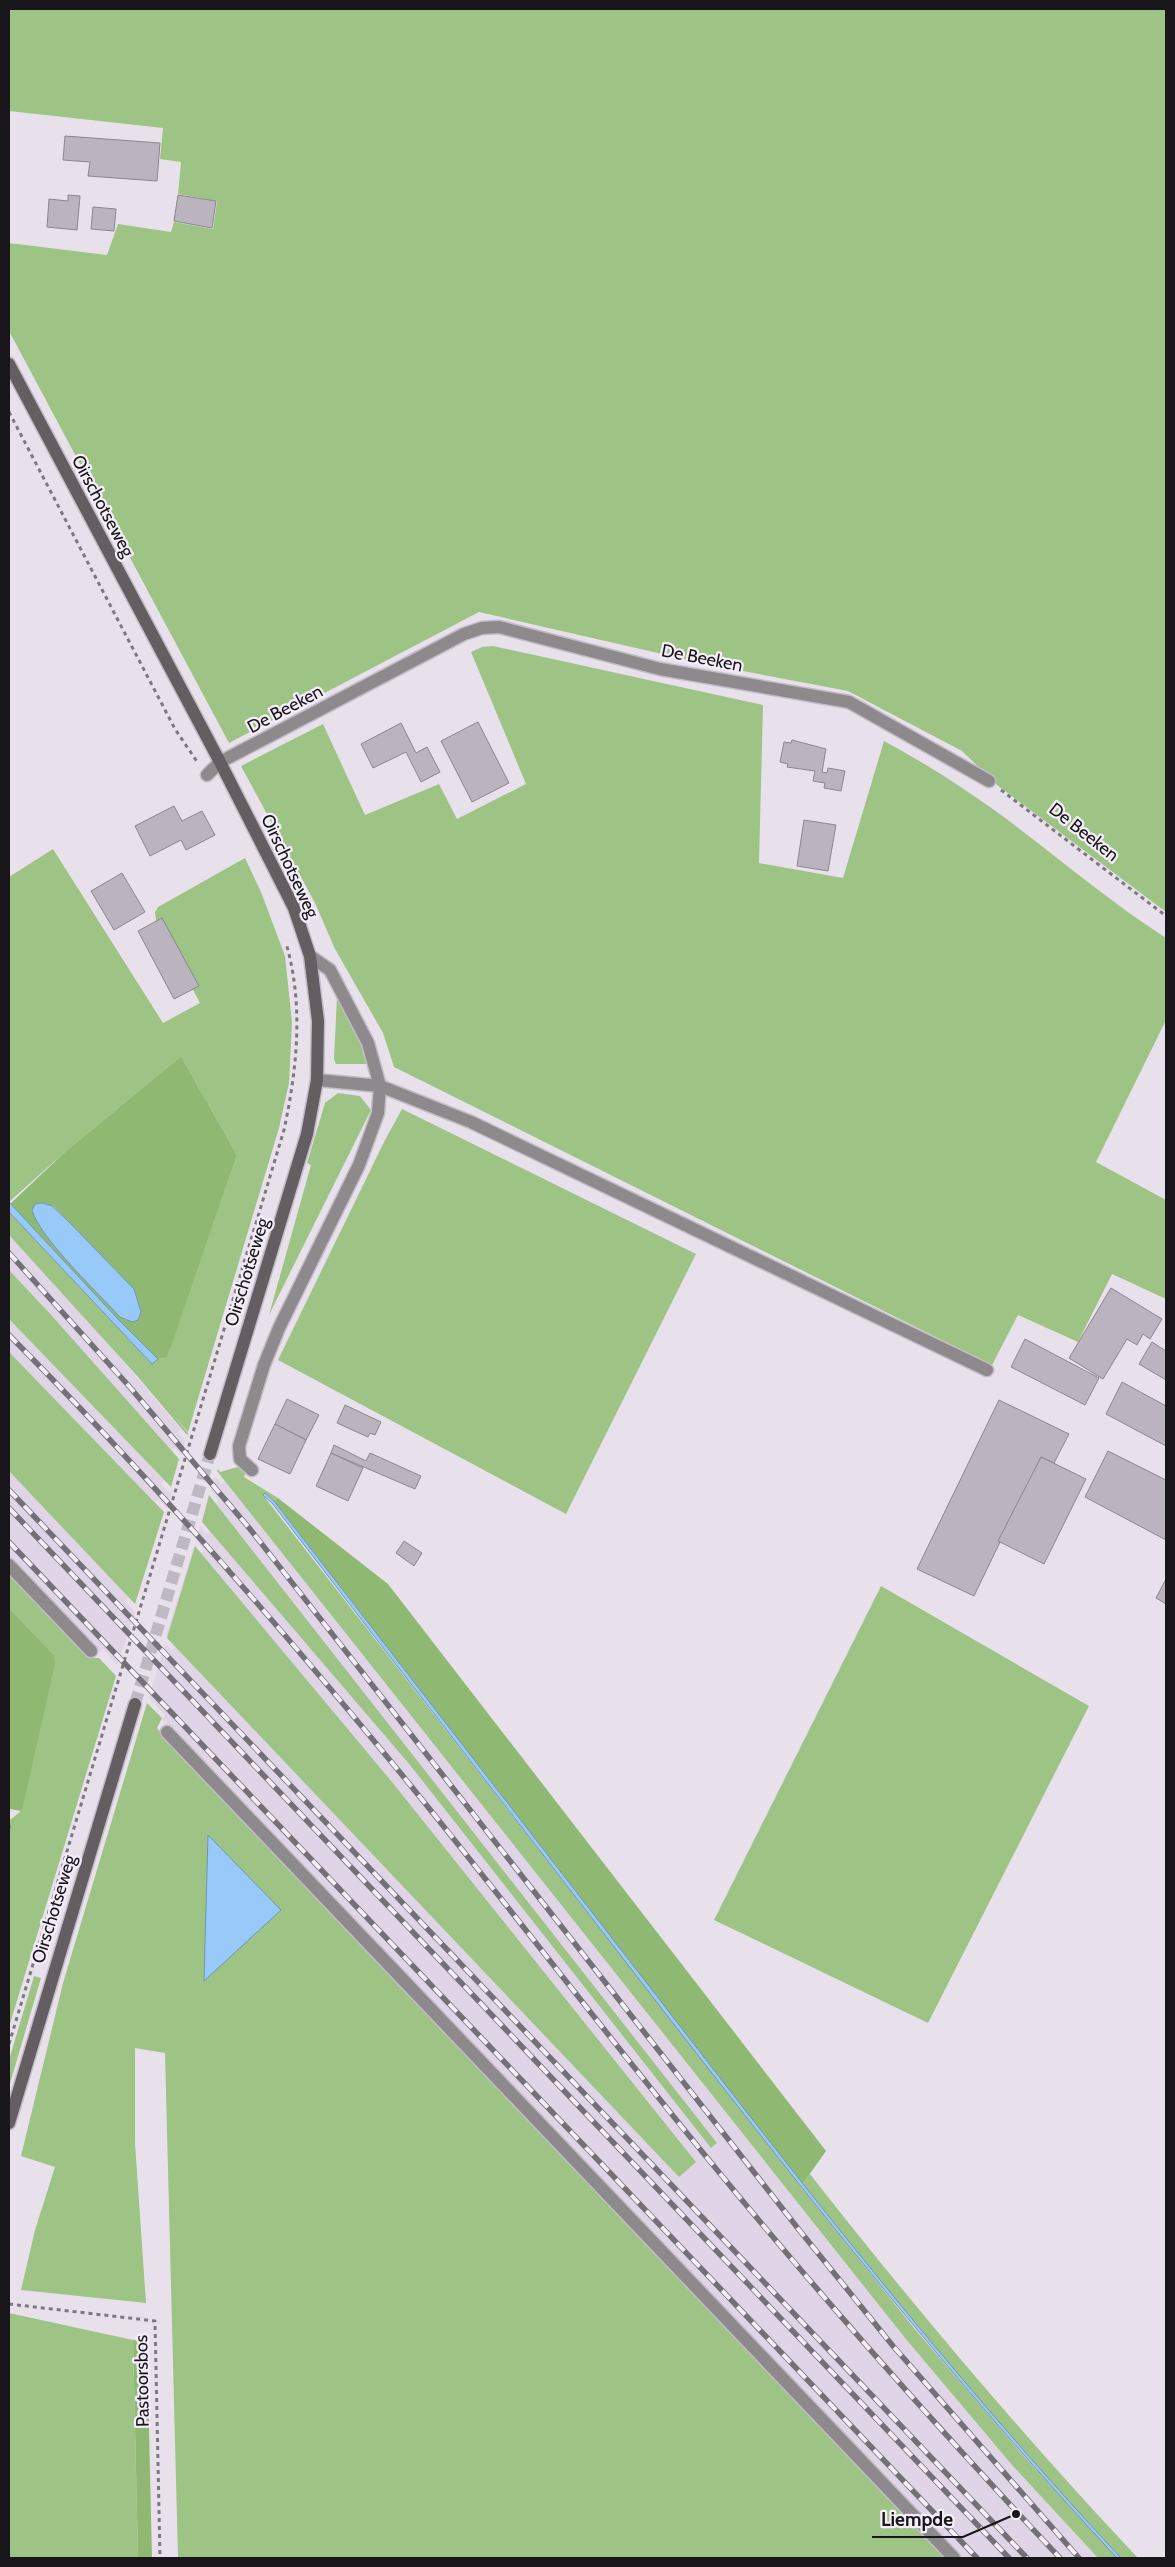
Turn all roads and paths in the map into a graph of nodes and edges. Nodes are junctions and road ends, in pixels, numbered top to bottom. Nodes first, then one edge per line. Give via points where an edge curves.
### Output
1 (9, 364) edge
2 (9, 412) edge
3 (220, 762) junction
4 (207, 775) joint
5 (989, 781) joint
6 (1166, 916) edge
7 (286, 941) dead end
8 (310, 956) junction
9 (317, 1080) junction
10 (380, 1086) junction
11 (987, 1370) dead end
12 (210, 1454) tunnel mouth
13 (252, 1470) dead end
14 (9, 1565) edge
15 (91, 1651) dead end
16 (135, 1704) tunnel mouth
17 (167, 1732) dead end
18 (9, 1826) edge
19 (9, 1833) edge
20 (9, 2044) edge
21 (9, 2123) edge
22 (9, 2304) edge
23 (160, 2558) edge
24 (954, 2558) edge

1 - 3 street, Oirschotseweg
2 - 4 path via 175,729
3 - 4 street, De Beeken
3 - 5 street, De Beeken via 464,634 499,627 660,669 849,702
3 - 8 street, Oirschotseweg via 294,908
5 - 6 path, De Beeken
7 - 20 path via 297,1023 295,1081 284,1130
8 - 9 street, Oirschotseweg via 318,1021
8 - 10 street via 330,970 368,1043
9 - 10 street
9 - 12 street, Oirschotseweg via 307,1134
10 - 11 street via 471,1122
10 - 13 street via 378,1113 366,1148 279,1328 256,1389 238,1453
14 - 15 street
16 - 21 street, Oirschotseweg
17 - 24 street
18 - 19 path
22 - 23 path, Pastoorsbos via 155,2321

